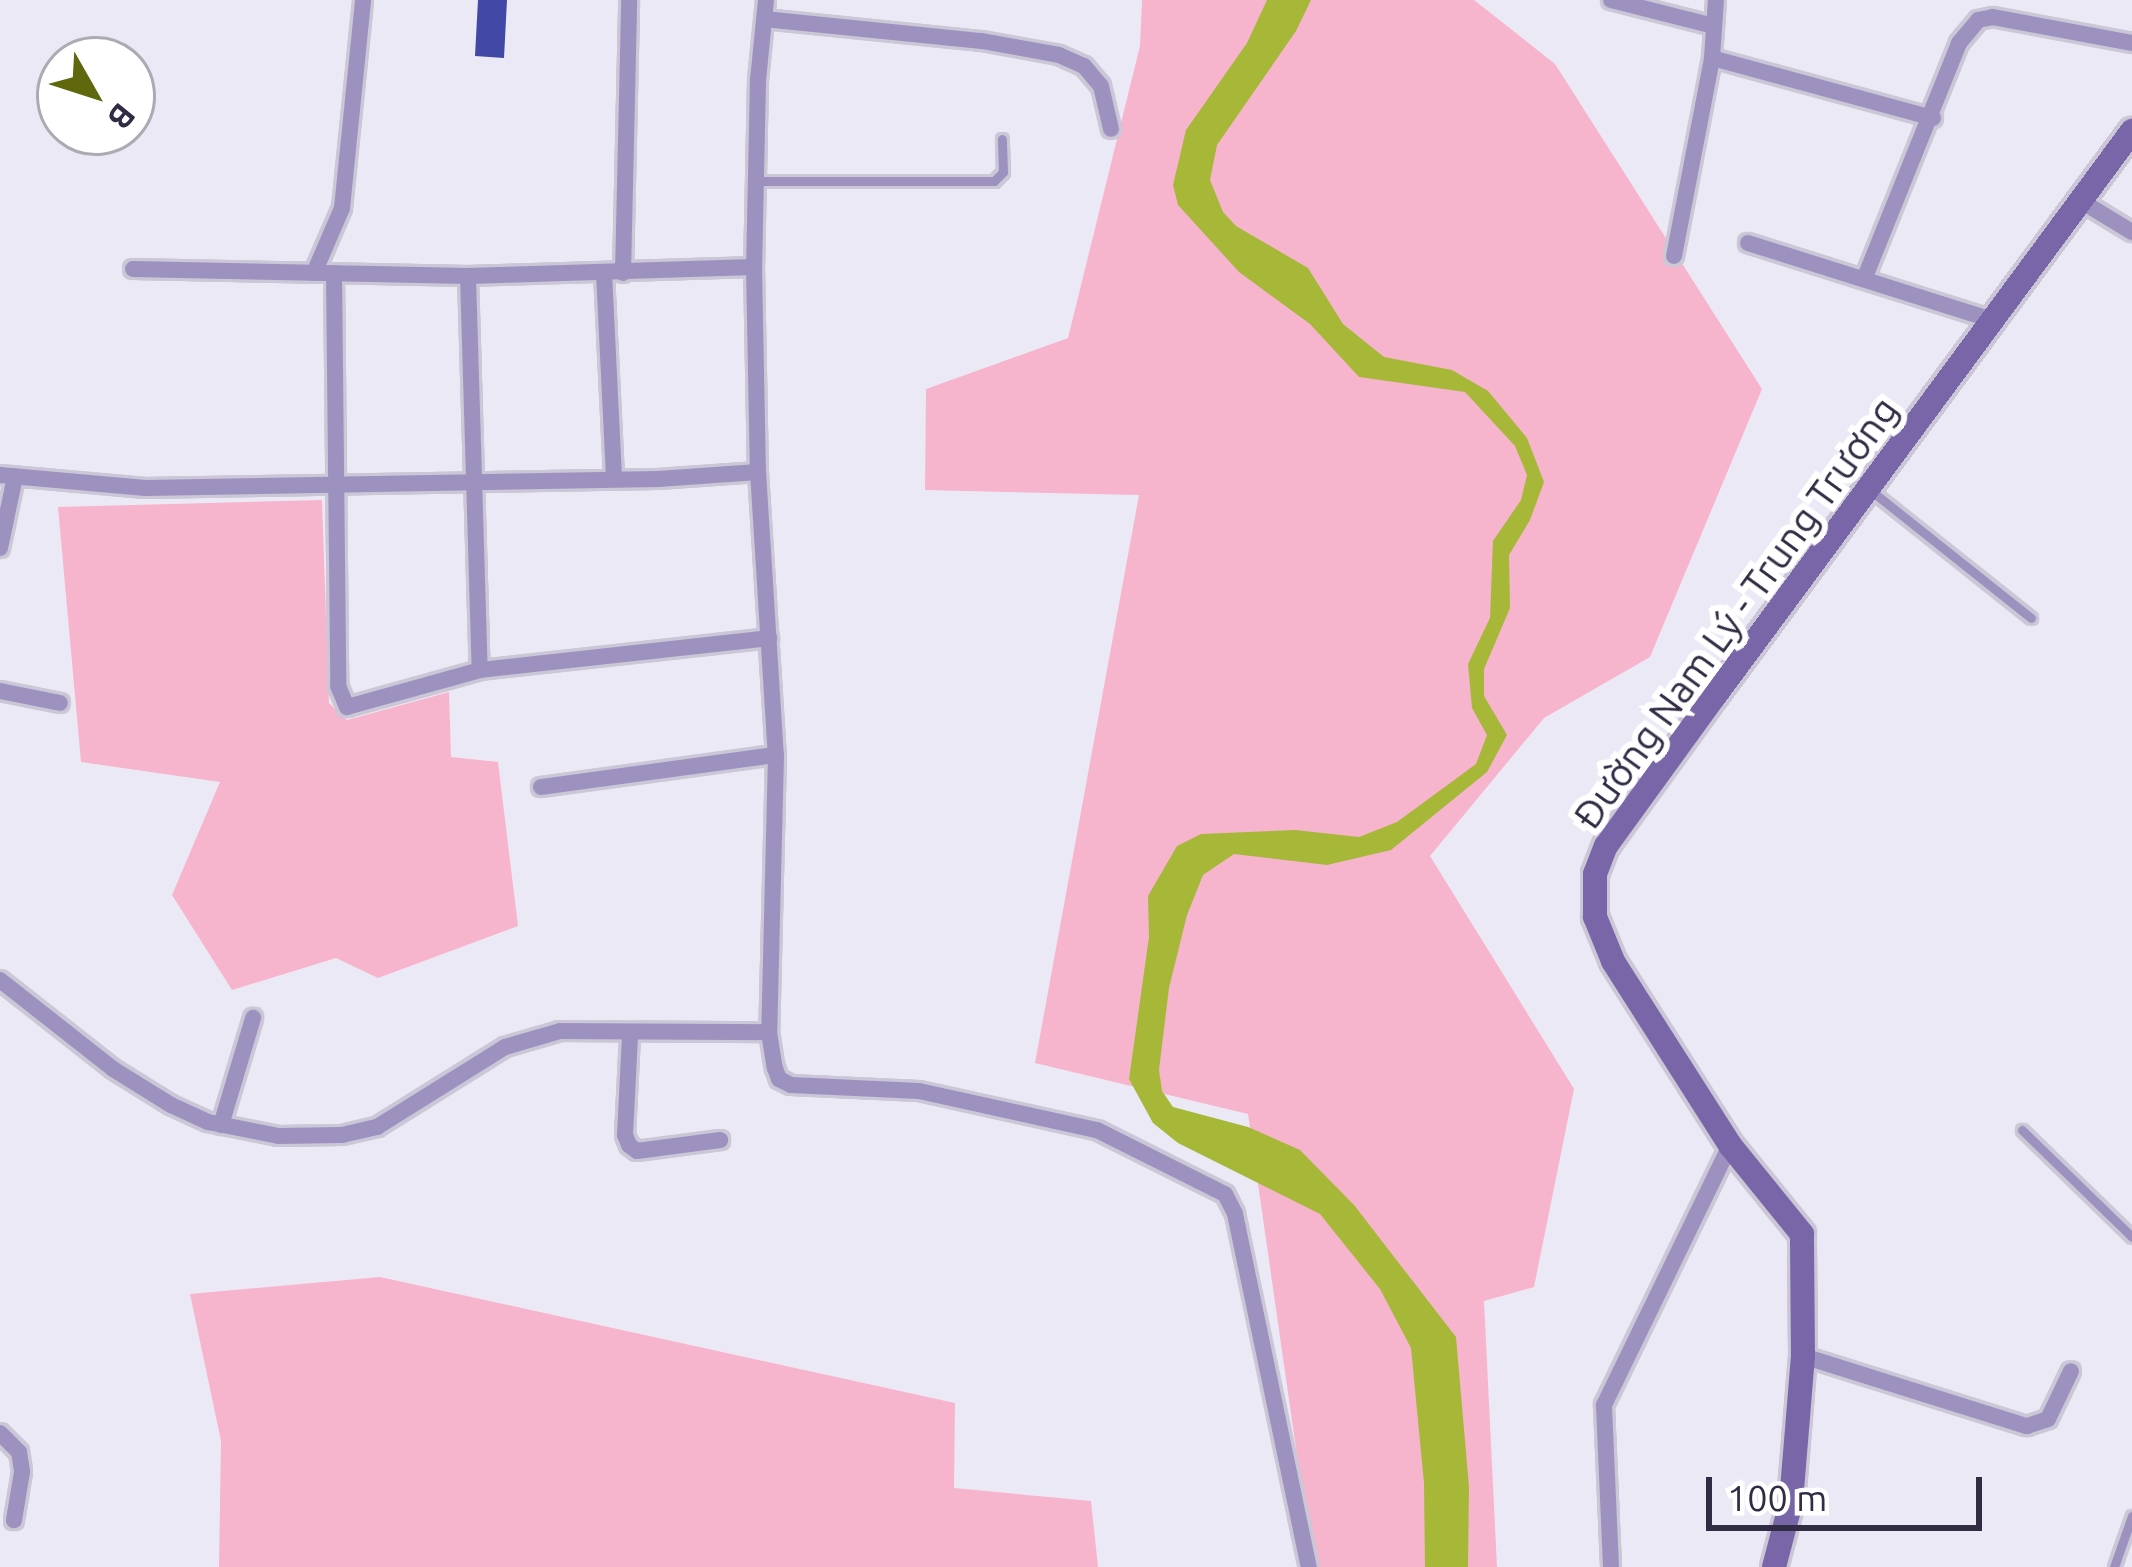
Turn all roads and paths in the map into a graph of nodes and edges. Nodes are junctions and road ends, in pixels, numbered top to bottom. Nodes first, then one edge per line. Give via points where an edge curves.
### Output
1 (363, 0) edge
2 (629, 0) edge
3 (1611, 0) edge
4 (1715, 0) edge
5 (765, 9) edge
6 (1714, 26) junction
7 (2132, 43) edge
8 (1712, 58) junction
9 (1933, 118) junction
10 (1111, 129) dead end
11 (2132, 131) edge
12 (1003, 140) dead end
13 (755, 181) junction
14 (2081, 201) junction
15 (2132, 232) edge
16 (1748, 243) dead end
17 (1674, 256) dead end
18 (754, 267) junction
19 (133, 269) dead end
20 (314, 273) junction
21 (334, 273) junction
22 (614, 273) junction
23 (468, 276) junction
24 (1865, 278) junction
25 (1992, 320) junction
26 (758, 472) junction
27 (7, 476) edge
28 (614, 478) junction
29 (476, 480) junction
30 (335, 483) junction
31 (1869, 489) junction
32 (0, 548) edge
33 (2031, 618) dead end
34 (769, 638) junction
35 (480, 670) junction
36 (0, 691) edge
37 (60, 703) dead end
38 (776, 755) junction
39 (542, 787) dead end
40 (0, 980) edge
41 (254, 1018) dead end
42 (770, 1032) junction
43 (630, 1036) junction
44 (221, 1125) junction
45 (2022, 1130) dead end
46 (720, 1140) dead end
47 (1730, 1145) junction
48 (2132, 1237) edge
49 (1803, 1356) junction
50 (2071, 1371) dead end
51 (0, 1433) edge
52 (2132, 1516) edge
53 (14, 1520) dead end
54 (1310, 1567) edge
55 (1611, 1567) edge
56 (1774, 1567) edge
57 (2114, 1567) edge

1 - 20 street via 341,208
2 - 22 street
3 - 6 street
4 - 6 street
5 - 10 street via 1059,56 1092,74
5 - 13 street
6 - 8 street
7 - 9 street via 1978,20 1959,43
8 - 9 street
8 - 17 street
9 - 24 street
11 - 14 main road, Đường Nam Lý - Trung Trương
12 - 13 lane via 1003,172 994,182
13 - 18 street
14 - 15 street
14 - 25 main road, Đường Nam Lý - Trung Trương
16 - 24 street
18 - 22 street
18 - 26 street
19 - 20 street
20 - 21 street
21 - 23 street
21 - 30 street
22 - 23 street
22 - 28 street
23 - 29 street
24 - 25 street
25 - 31 main road, Đường Nam Lý - Trung Trương
26 - 28 street
26 - 34 street
27 - 30 street via 145,488
27 - 32 street
28 - 29 street
29 - 30 street
29 - 35 street
30 - 35 street via 341,699 360,706
31 - 33 lane
31 - 47 main road, Đường Nam Lý - Trung Trương via 1606,846 1595,874 1595,917 1606,947
34 - 35 street
34 - 38 street
36 - 37 street
38 - 39 street
38 - 42 street
40 - 44 street via 113,1069
41 - 44 street
42 - 43 street
42 - 54 street via 779,1079 791,1084 919,1091 1065,1121 1225,1194
43 - 44 street via 560,1031 506,1047 400,1116 358,1133 279,1136
43 - 46 street via 629,1145 637,1151
45 - 48 lane
47 - 49 main road, Đường Nam Lý - Trung Trương via 1802,1234
47 - 55 street via 1604,1405
49 - 50 street via 2027,1426 2048,1419
49 - 56 main road, Đường Nam Lý - Trung Trương via 1788,1526
51 - 53 street via 19,1452
52 - 57 lane

